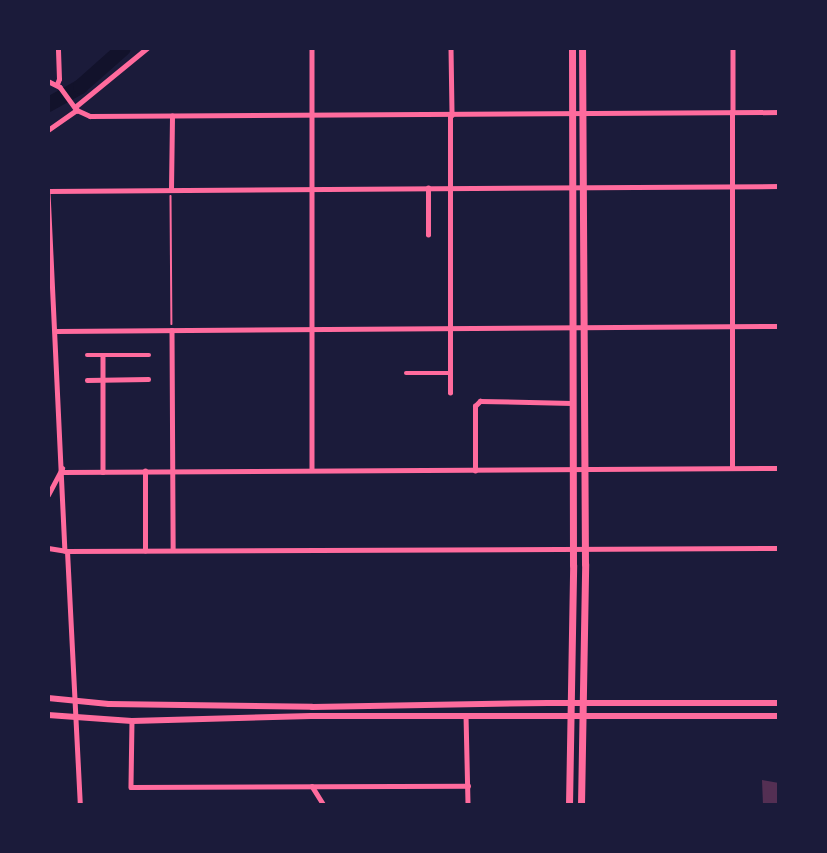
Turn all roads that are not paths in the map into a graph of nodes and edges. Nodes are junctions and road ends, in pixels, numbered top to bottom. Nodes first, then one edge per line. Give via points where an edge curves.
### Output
1 (58, 48) edge
2 (147, 48) edge
3 (312, 48) edge
4 (451, 48) edge
5 (572, 48) edge
6 (582, 48) edge
7 (733, 48) edge
8 (54, 83) edge
9 (76, 108) junction
10 (733, 112) junction
11 (779, 112) edge
12 (582, 113) junction
13 (572, 114) junction
14 (451, 115) junction
15 (172, 116) junction
16 (312, 116) junction
17 (48, 130) edge
18 (732, 186) junction
19 (779, 186) edge
20 (312, 188) junction
21 (428, 188) junction
22 (450, 188) junction
23 (583, 188) junction
24 (171, 189) junction
25 (572, 189) junction
26 (48, 191) edge
27 (428, 235) dead end
28 (50, 260) edge
29 (779, 326) edge
30 (732, 327) junction
31 (450, 328) junction
32 (172, 330) junction
33 (312, 330) junction
34 (572, 330) junction
35 (583, 330) junction
36 (56, 331) junction
37 (87, 355) dead end
38 (103, 355) junction
39 (149, 355) dead end
40 (406, 373) dead end
41 (450, 374) junction
42 (103, 379) junction
43 (148, 379) dead end
44 (87, 380) dead end
45 (450, 393) dead end
46 (572, 403) junction
47 (732, 468) junction
48 (779, 468) edge
49 (62, 470) junction
50 (312, 470) junction
51 (572, 470) junction
52 (585, 470) junction
53 (104, 471) junction
54 (145, 471) junction
55 (174, 471) junction
56 (475, 471) junction
57 (48, 495) edge
58 (573, 547) junction
59 (585, 547) junction
60 (48, 548) edge
61 (779, 548) edge
62 (145, 550) junction
63 (173, 550) junction
64 (66, 551) junction
65 (48, 698) edge
66 (76, 701) junction
67 (570, 703) junction
68 (584, 704) junction
69 (779, 704) edge
70 (48, 715) edge
71 (466, 715) junction
72 (779, 716) edge
73 (569, 717) junction
74 (584, 717) junction
75 (76, 718) junction
76 (132, 721) junction
77 (312, 786) junction
78 (468, 786) junction
79 (80, 805) edge
80 (324, 805) edge
81 (468, 805) edge
82 (569, 805) edge
83 (581, 805) edge

1 - 8 street via 59,79
2 - 9 street
3 - 16 street
4 - 14 street
5 - 13 main road
6 - 12 main road
7 - 10 street
8 - 9 street
9 - 15 street via 90,116
9 - 17 street
10 - 11 street
10 - 12 street
10 - 18 street
12 - 13 street
12 - 23 main road
13 - 14 street
13 - 25 main road
14 - 16 street
14 - 22 street
15 - 16 street
15 - 24 street
16 - 20 street
18 - 19 street
18 - 23 street
18 - 30 street
20 - 21 street
20 - 24 street
20 - 33 street
21 - 22 street
21 - 27 street
22 - 25 street
22 - 31 street
23 - 25 street
23 - 35 main road
24 - 26 street
25 - 34 main road
26 - 28 street
28 - 36 street
29 - 30 street
30 - 35 street
30 - 47 street
31 - 33 street
31 - 34 street
31 - 41 street
32 - 33 street
32 - 36 street
32 - 55 street
33 - 50 street
34 - 35 street
34 - 46 main road
35 - 52 main road
36 - 49 street
37 - 38 street
38 - 39 street
38 - 42 street
40 - 41 street
41 - 45 street
42 - 43 street
42 - 44 street
42 - 53 street
46 - 51 main road
46 - 56 street via 480,401 475,406
47 - 48 street
47 - 52 street
49 - 53 street
49 - 57 street
49 - 64 street
50 - 55 street
50 - 56 street
51 - 52 street
51 - 56 street
51 - 58 main road
52 - 59 main road
53 - 54 street
54 - 55 street
54 - 62 street
55 - 63 street
58 - 59 street
58 - 63 street
58 - 67 main road
59 - 61 street
59 - 68 main road
60 - 64 street
62 - 63 street
62 - 64 street
64 - 66 street
65 - 66 main road
66 - 67 main road via 300,707
66 - 75 street
67 - 68 main road
67 - 73 main road
68 - 69 main road
68 - 74 main road
70 - 75 main road
71 - 73 main road
71 - 76 main road
71 - 78 street
72 - 74 main road
73 - 74 main road
73 - 82 main road
74 - 83 main road
75 - 76 main road
75 - 79 street
76 - 77 street via 131,787
77 - 78 street
77 - 80 street
78 - 81 street

